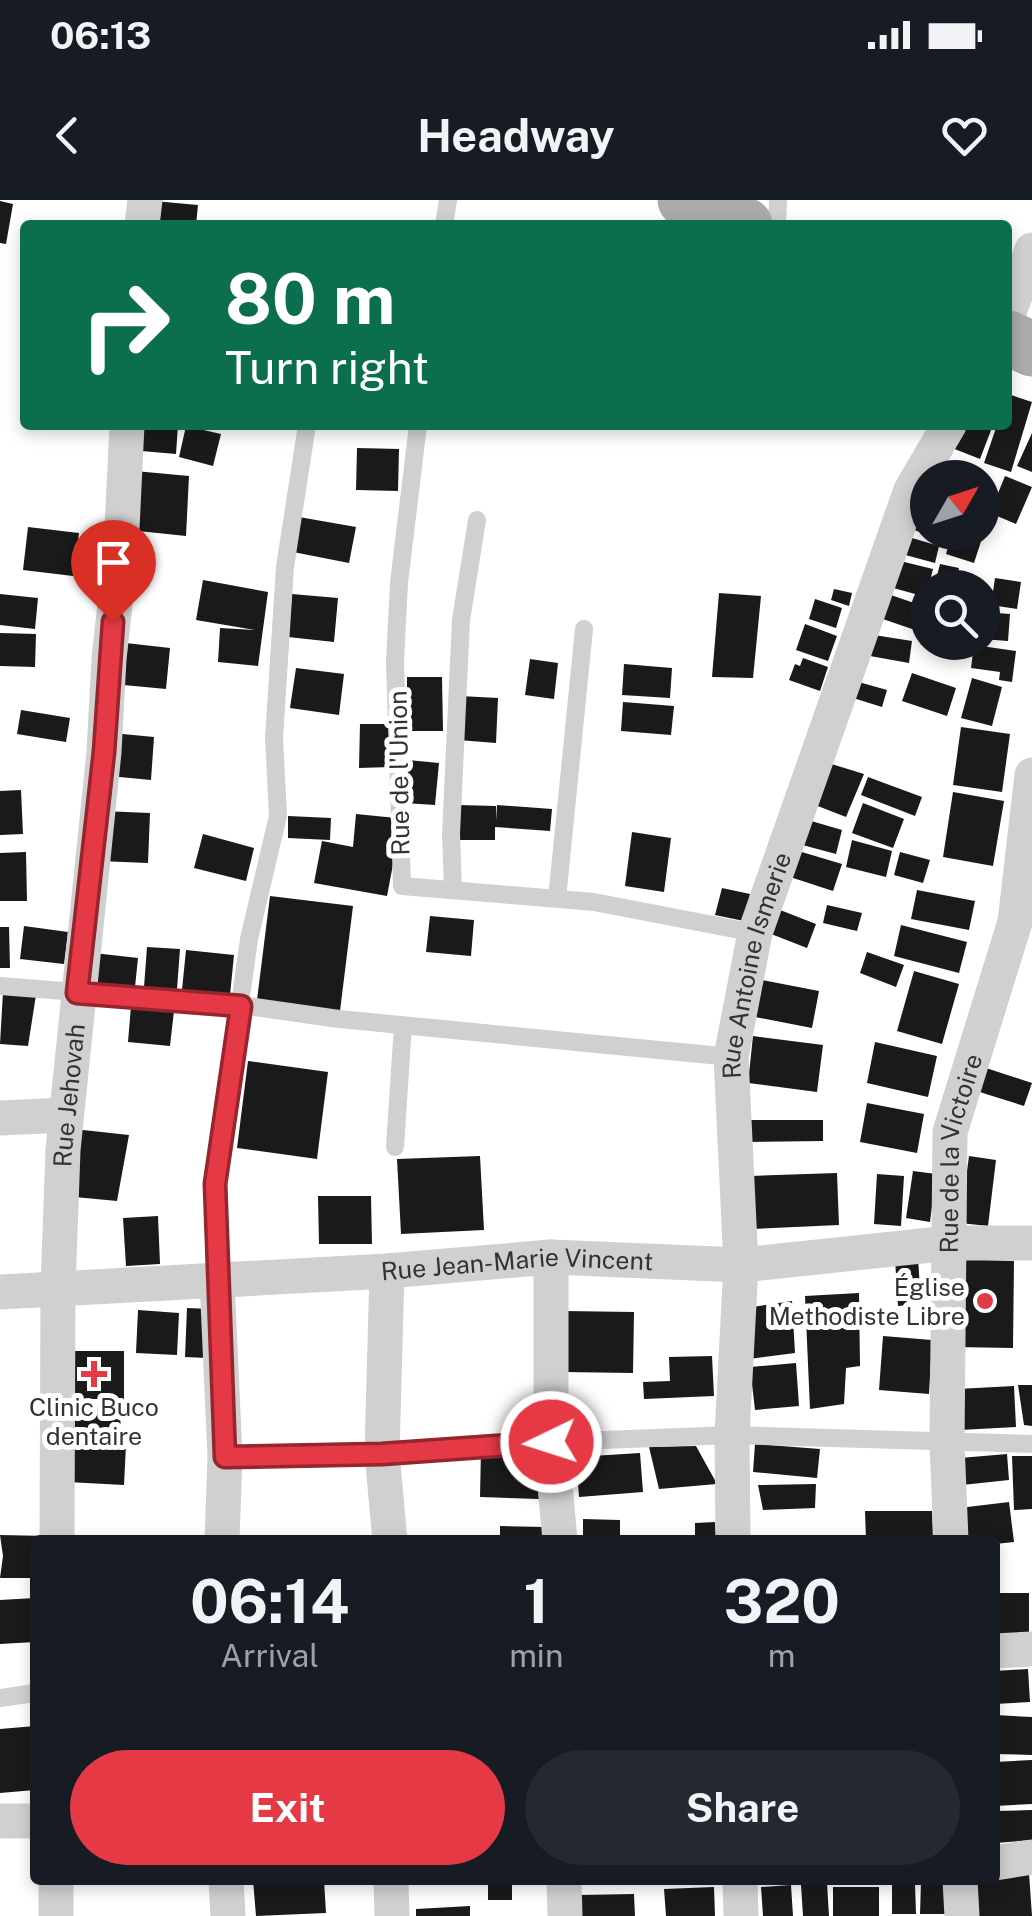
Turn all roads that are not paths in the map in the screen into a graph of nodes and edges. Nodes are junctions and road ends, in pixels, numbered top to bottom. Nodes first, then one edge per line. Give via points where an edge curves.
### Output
1 (685, 200) edge
2 (733, 220) edge
3 (1032, 250) edge
4 (1012, 304) edge
5 (127, 430) edge
6 (306, 430) edge
7 (417, 430) edge
8 (945, 430) edge
9 (477, 520) dead end
10 (584, 629) dead end
11 (1032, 774) edge
12 (452, 890) junction
13 (557, 899) junction
14 (755, 932) junction
15 (0, 986) edge
16 (77, 993) junction
17 (241, 1006) junction
18 (403, 1025) junction
19 (730, 1057) junction
20 (66, 1115) junction
21 (0, 1118) edge
22 (395, 1147) dead end
23 (950, 1242) junction
24 (1032, 1243) edge
25 (551, 1257) junction
26 (741, 1264) junction
27 (387, 1271) junction
28 (217, 1280) junction
29 (58, 1288) junction
30 (0, 1292) edge
31 (732, 1435) junction
32 (551, 1442) junction
33 (947, 1443) junction
34 (1032, 1444) edge
35 (382, 1454) junction
36 (225, 1457) junction
37 (57, 1535) edge
38 (222, 1535) edge
39 (390, 1535) edge
40 (560, 1535) edge
41 (733, 1535) edge
42 (951, 1535) edge
43 (1032, 1649) edge
44 (1000, 1651) edge
45 (30, 1694) edge
46 (0, 1698) edge
47 (30, 1821) edge
48 (0, 1822) edge
49 (1032, 1857) edge
50 (1000, 1862) edge
51 (56, 1885) edge
52 (226, 1885) edge
53 (391, 1885) edge
54 (564, 1885) edge
55 (740, 1885) edge
56 (960, 1885) edge
57 (56, 1916) edge
58 (228, 1916) edge
59 (392, 1916) edge
60 (565, 1916) edge
61 (740, 1916) edge
62 (962, 1916) edge

1 - 2 main road
3 - 4 street
5 - 16 street, Rue Jehovah via 104,752
6 - 17 lane via 284,566 274,738 278,816
7 - 12 lane, Rue de l'Union via 396,662 402,886
8 - 14 street, Rue Antoine Ismerie via 912,490
9 - 12 lane via 460,620
10 - 13 lane
11 - 23 street, Rue de la Victoire via 1015,922 950,1132
12 - 13 lane, Rue de l'Union
13 - 14 lane, Rue de l'Union
14 - 19 street, Rue Antoine Ismerie
15 - 16 lane
16 - 17 lane
16 - 20 street, Rue Jehovah
17 - 18 lane
17 - 28 lane via 215,1184
18 - 19 lane
18 - 22 lane
19 - 26 street, Rue Antoine Ismerie
20 - 21 street
20 - 29 street, Rue Jehovah
23 - 24 street, Rue Jean-Marie Vincent
23 - 26 street, Rue Jean-Marie Vincent
23 - 33 street, Rue de la Victoire
25 - 26 street, Rue Jean-Marie Vincent
25 - 27 street, Rue Jean-Marie Vincent
25 - 32 street
26 - 31 street, Rue Antoine Ismerie
27 - 28 street, Rue Jean-Marie Vincent
27 - 35 street
28 - 29 street, Rue Jean-Marie Vincent
28 - 36 street
29 - 30 street, Rue Jean-Marie Vincent
29 - 37 street, Rue Jehovah
31 - 32 lane
31 - 33 lane
31 - 41 street, Rue Antoine Ismerie
32 - 35 lane
32 - 40 street
33 - 34 lane
33 - 42 street, Rue de la Victoire
35 - 36 lane
35 - 39 street
36 - 38 street
43 - 44 street
45 - 46 lane
47 - 48 street
49 - 50 street
51 - 57 street
52 - 58 street
53 - 59 street
54 - 60 street
55 - 61 street
56 - 62 street

